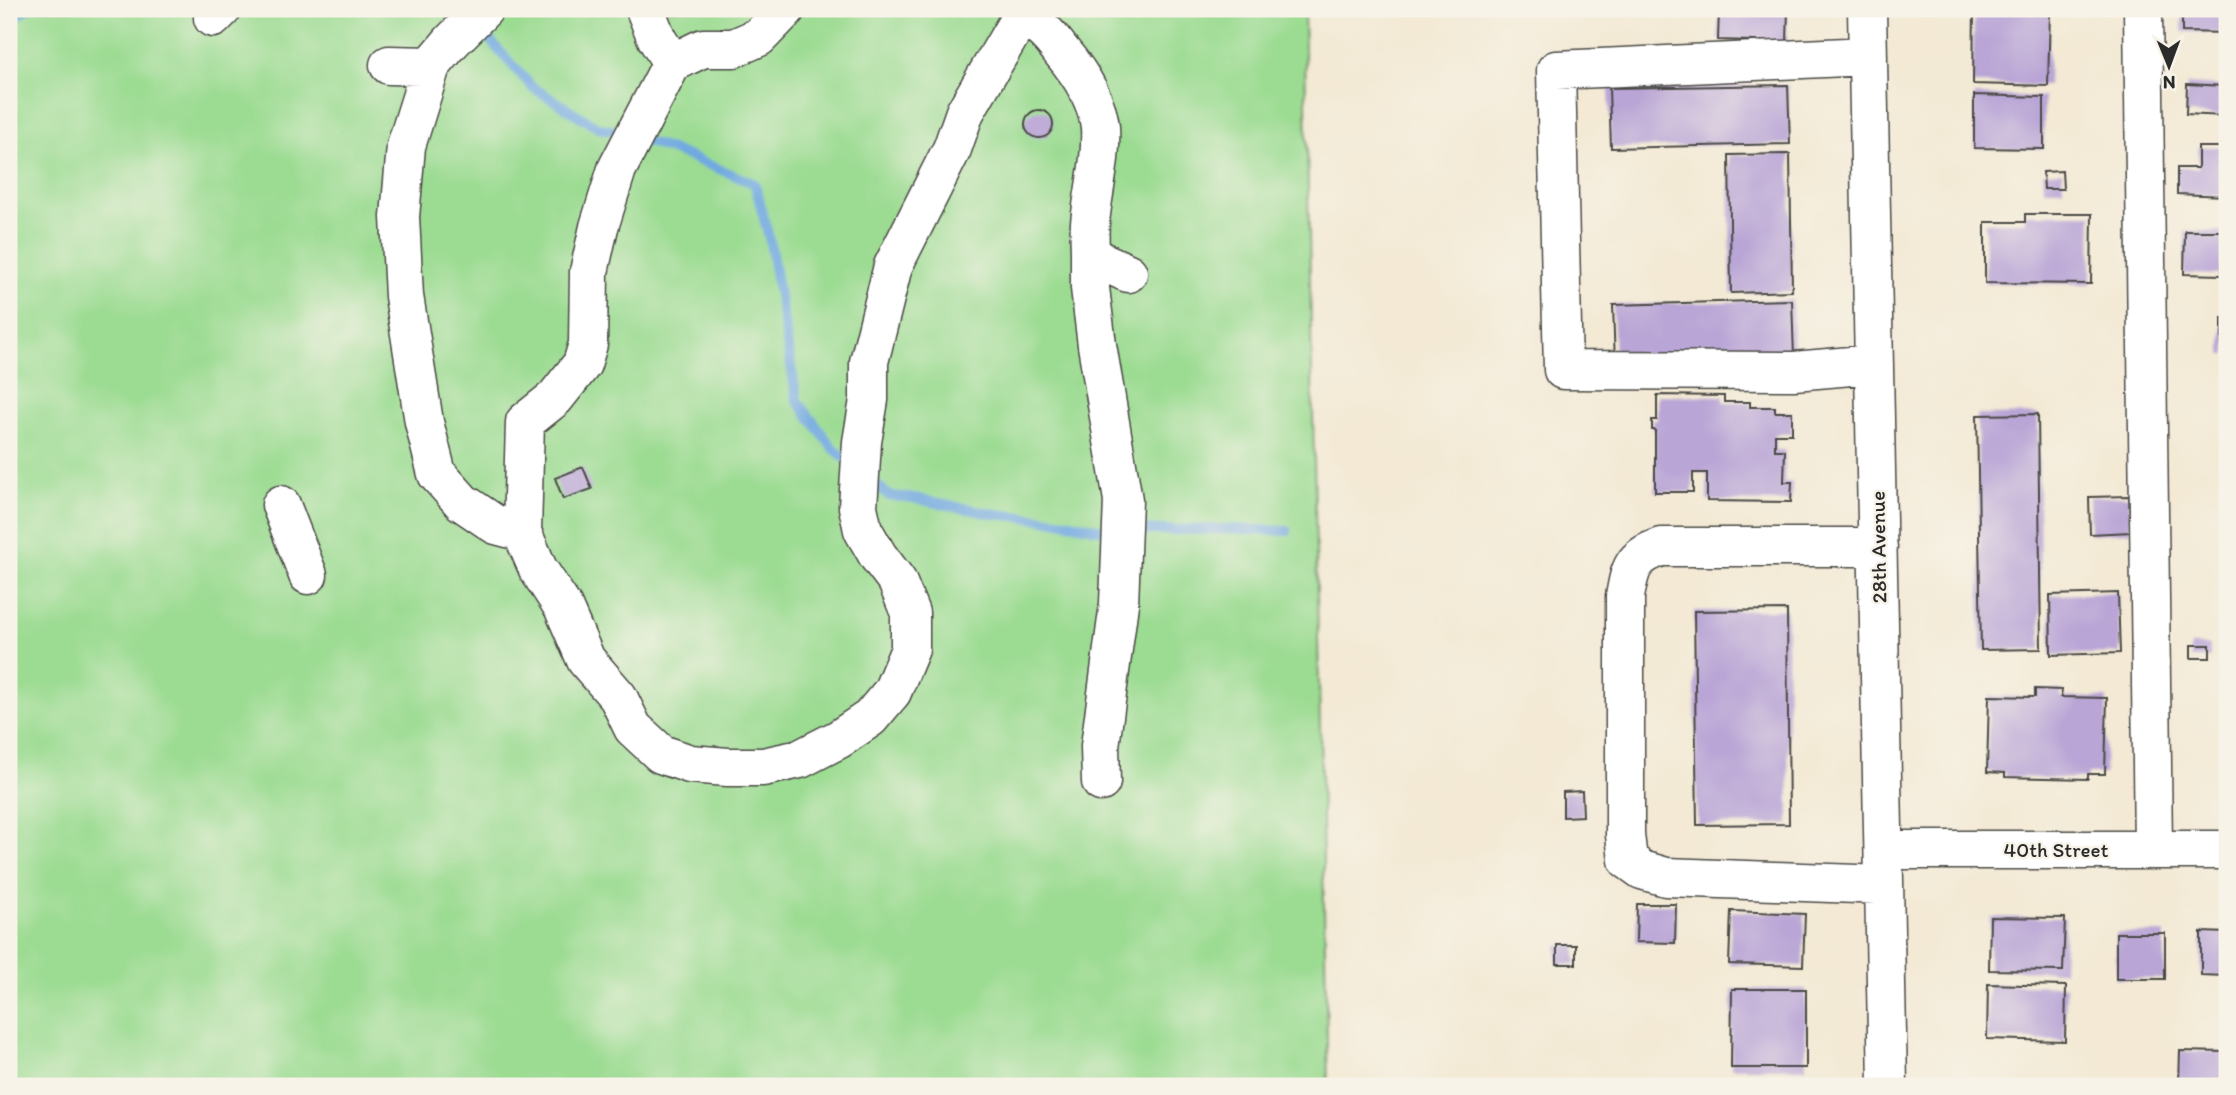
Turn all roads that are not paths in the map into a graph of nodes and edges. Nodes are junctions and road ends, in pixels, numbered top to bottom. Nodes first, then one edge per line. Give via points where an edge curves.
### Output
1 (484, 9) edge
2 (645, 9) edge
3 (786, 9) edge
4 (1867, 9) edge
5 (2143, 9) edge
6 (1023, 14) edge
7 (442, 54) junction
8 (1868, 56) junction
9 (672, 63) junction
10 (389, 65) dead end
11 (1090, 256) junction
12 (1128, 273) dead end
13 (1874, 364) junction
14 (281, 505) dead end
15 (522, 533) junction
16 (1878, 547) junction
17 (308, 575) dead end
18 (1101, 782) dead end
19 (2152, 849) junction
20 (2227, 850) edge
21 (1884, 867) junction
22 (1888, 1086) edge

1 - 7 street
2 - 9 street
3 - 9 street via 759,37 733,48 703,48
4 - 8 street, 28th Avenue
5 - 19 street
6 - 11 street via 1055,42 1076,69 1100,126
6 - 15 street via 965,112 952,149 893,266 869,362 858,507 863,530 897,581 910,613 910,649 892,692 870,718 800,759 763,767 690,764 661,754 633,728 618,697 586,660
7 - 10 street
7 - 15 street via 406,146 400,217 404,296 424,422 437,474 462,502 496,526
8 - 13 street, 28th Avenue
8 - 13 street via 1556,70 1563,370 1794,371
9 - 15 street via 617,169 598,228 589,272 588,344 582,364 555,398 525,422
11 - 12 street
11 - 18 street via 1097,345 1123,500 1119,604 1100,747
13 - 16 street, 28th Avenue
14 - 17 street
16 - 21 street, 28th Avenue
16 - 21 street, 40th Street via 1661,547 1644,553 1629,572 1625,597 1625,835 1628,860 1666,877
19 - 20 street, 40th Street
19 - 21 street, 40th Street
21 - 22 street, 28th Avenue

